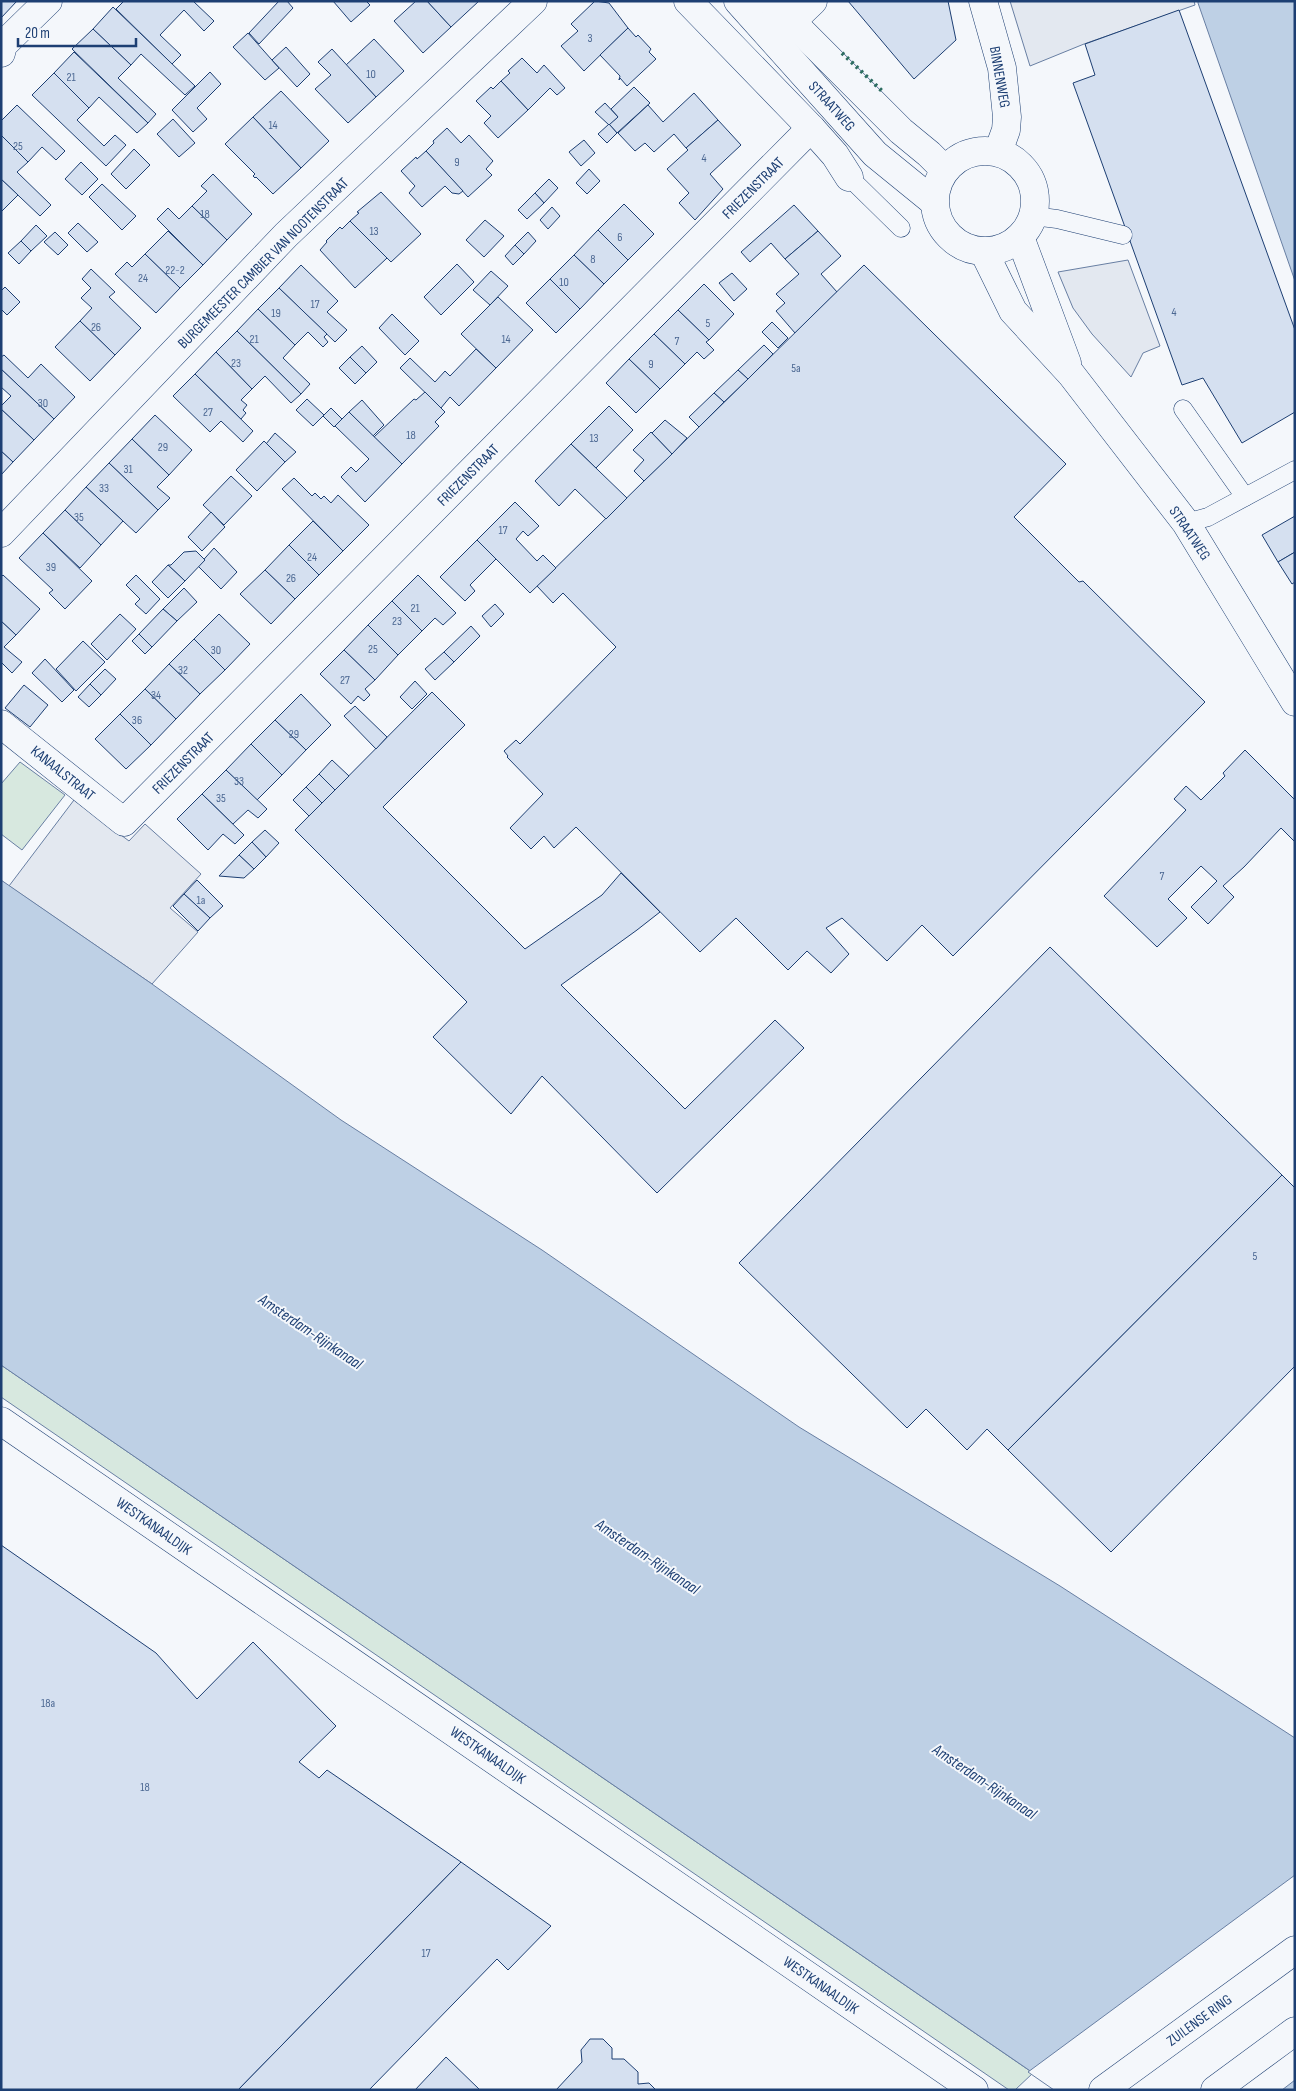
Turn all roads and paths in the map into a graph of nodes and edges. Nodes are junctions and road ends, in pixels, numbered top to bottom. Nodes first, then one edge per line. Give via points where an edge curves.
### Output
1 (48, 1) edge
2 (533, 1) edge
3 (688, 1) edge
4 (738, 1) edge
5 (771, 1) edge
6 (813, 1) edge
7 (983, 1) edge
8 (791, 22) junction
9 (1, 52) edge
10 (811, 128) junction
11 (998, 152) junction
12 (944, 170) junction
13 (849, 177) joint
14 (934, 202) junction
15 (1027, 227) junction
16 (901, 228) dead end
17 (1123, 235) dead end
18 (984, 252) junction
19 (1071, 374) junction
20 (1183, 409) dead end
21 (1295, 470) edge
22 (1245, 497) junction
23 (1186, 523) junction
24 (1, 533) edge
25 (1295, 702) edge
26 (1, 724) edge
27 (124, 822) joint
28 (1, 1420) edge
29 (1295, 1950) edge
30 (1295, 2031) edge
31 (974, 2090) edge
32 (1103, 2090) edge
33 (1214, 2090) edge

1 - 9 street via 3,45
2 - 24 street, BURGEMEESTER CAMBIER VAN NOOTENSTRAAT via 286,235
3 - 10 street
4 - 14 street, STRAATWEG via 875,154
5 - 8 street, STRAATWEG
6 - 8 street
7 - 11 street, BINNENWEG via 1002,68 1007,117
8 - 12 street, STRAATWEG
10 - 13 street
10 - 27 street, FRIEZENSTRAAT
11 - 12 street via 978,150 960,157
11 - 15 street via 1011,157 1029,177 1035,203
12 - 14 street via 934,191
13 - 16 lane
14 - 18 street via 938,223 952,240 970,250
15 - 17 lane via 1057,219
15 - 18 street via 1010,245
15 - 19 street, STRAATWEG
18 - 19 street, STRAATWEG via 1013,311
19 - 23 street, STRAATWEG
20 - 22 lane
21 - 22 lane
22 - 23 lane via 1208,518
23 - 25 street, STRAATWEG
26 - 27 street, KANAALSTRAAT
28 - 31 street, WESTKANAALDIJK
29 - 32 street, ZUILENSE RING
30 - 33 street

